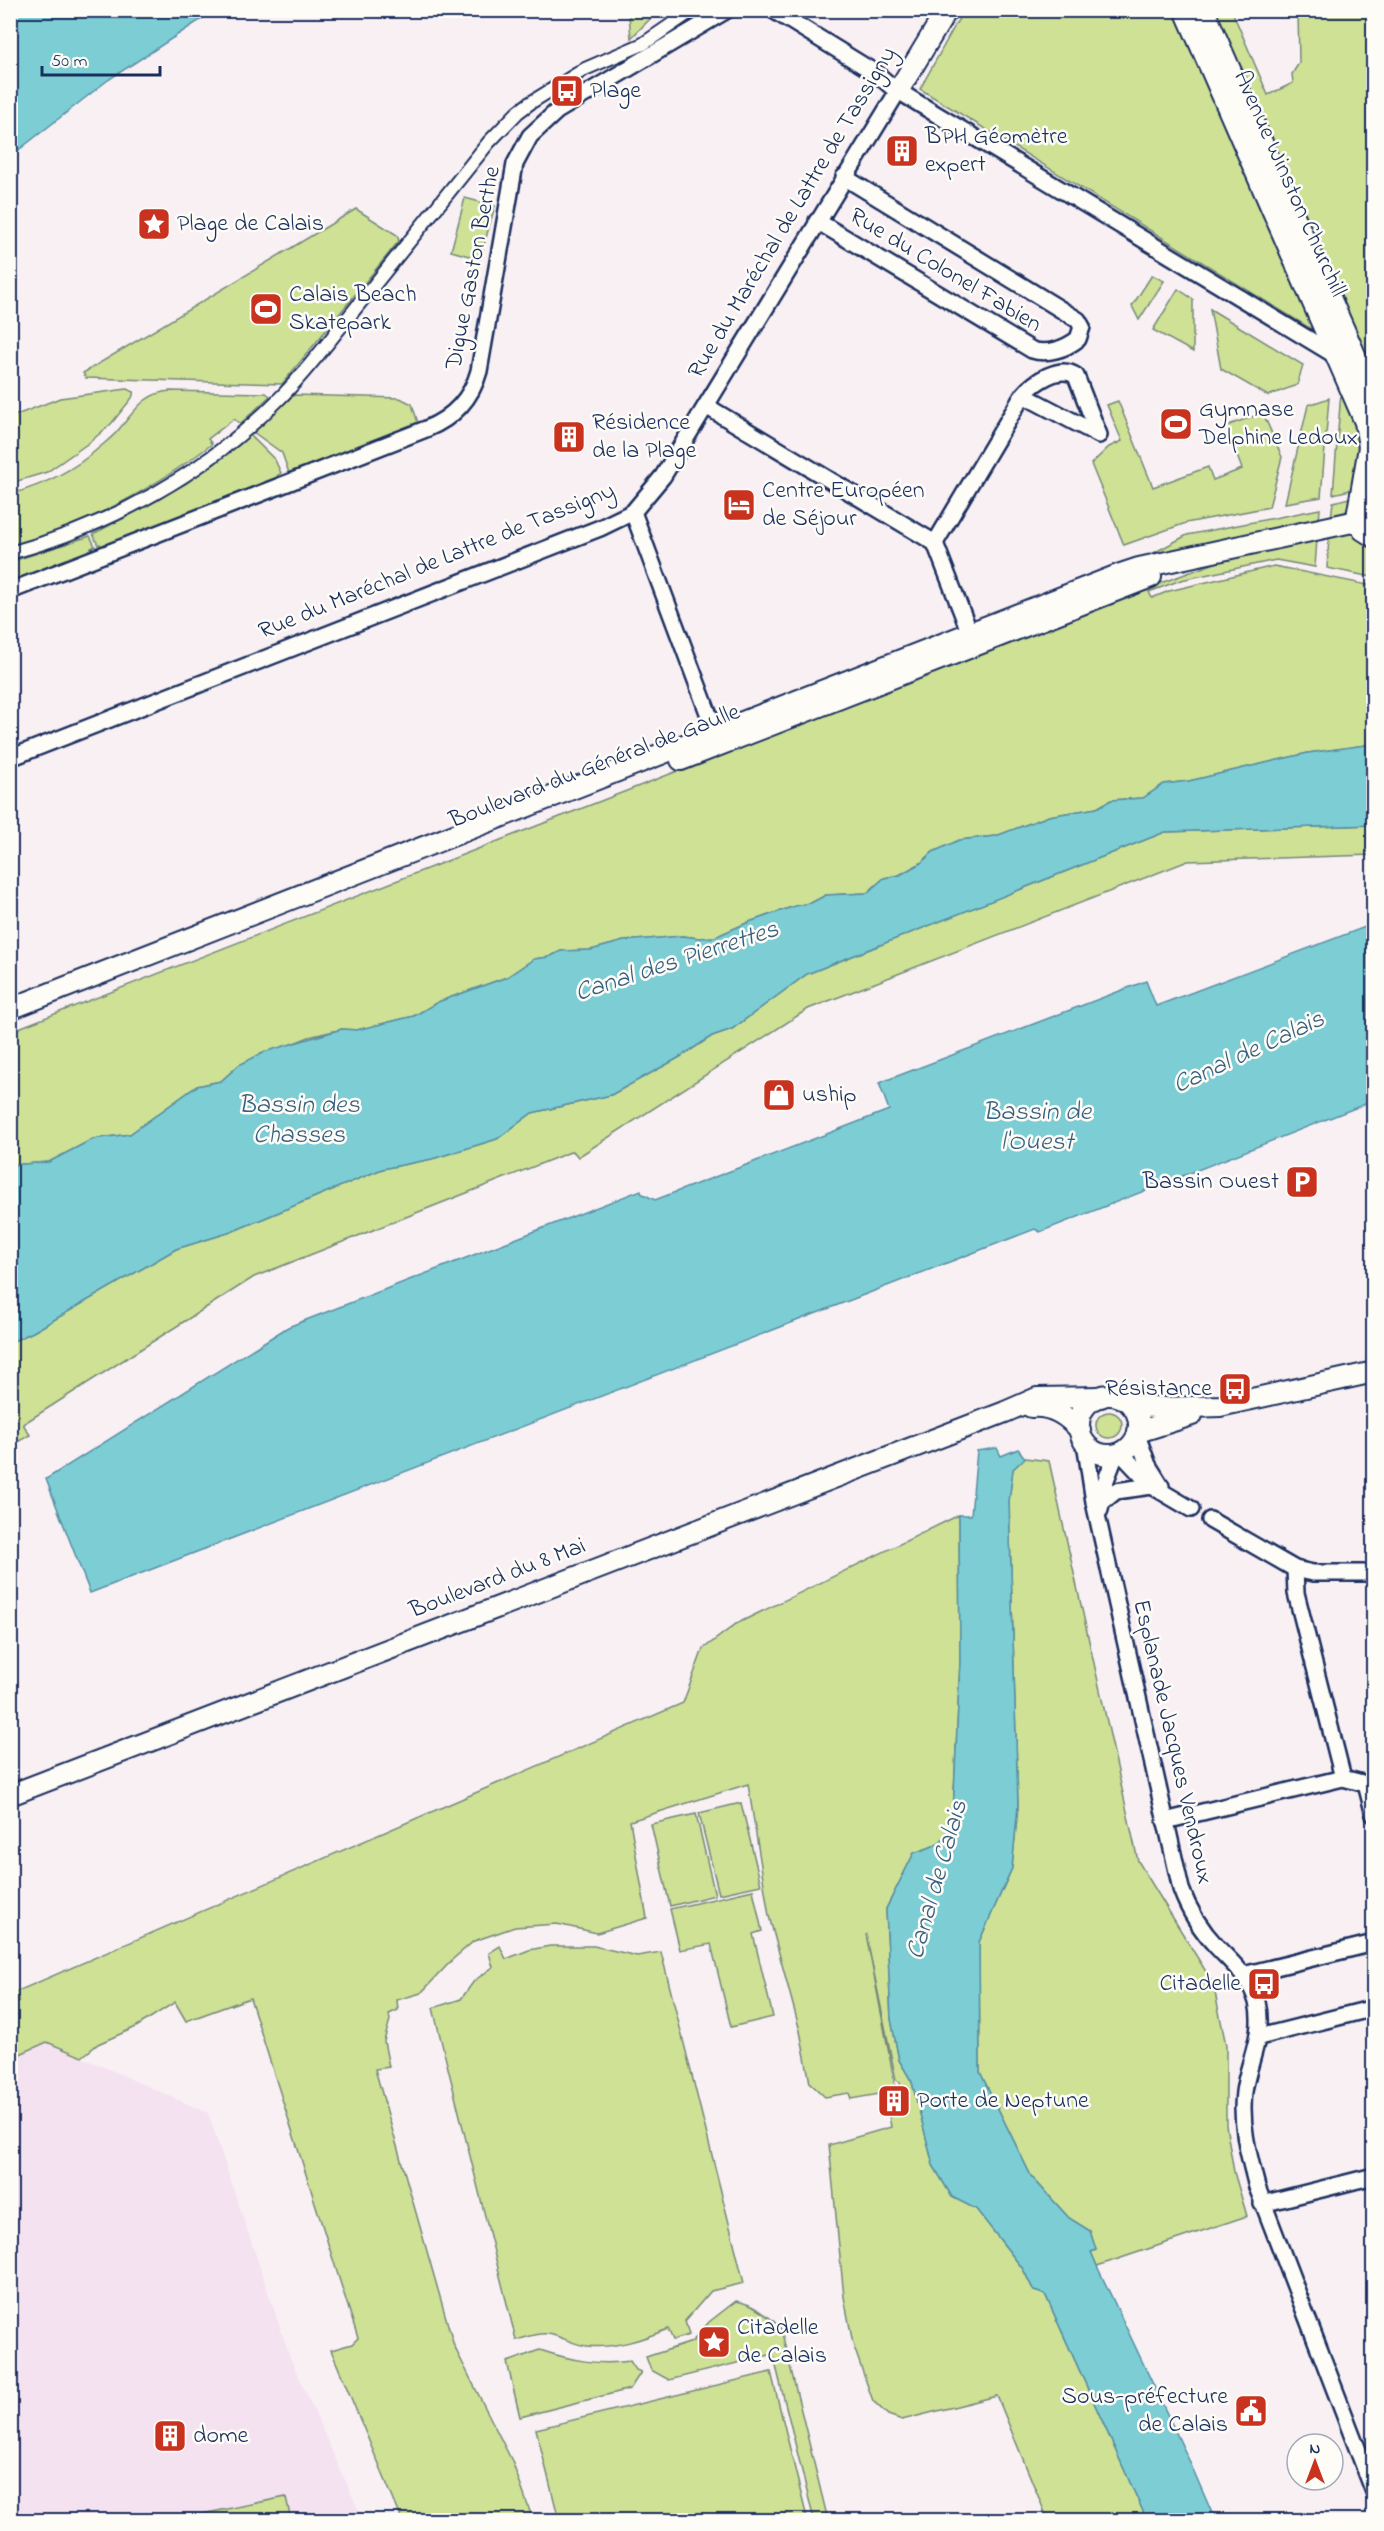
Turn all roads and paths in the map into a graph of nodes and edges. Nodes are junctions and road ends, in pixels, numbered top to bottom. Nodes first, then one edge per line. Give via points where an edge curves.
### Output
1 (693, 10) edge
2 (727, 10) edge
3 (773, 10) edge
4 (947, 10) edge
5 (1185, 10) edge
6 (1204, 10) edge
7 (898, 91) junction
8 (844, 177) junction
9 (818, 221) junction
10 (1338, 357) junction
11 (1023, 395) junction
12 (1374, 398) edge
13 (706, 406) junction
14 (1371, 443) edge
15 (633, 512) junction
16 (1357, 521) junction
17 (1374, 537) edge
18 (935, 543) junction
19 (10, 553) edge
20 (10, 591) edge
21 (973, 640) junction
22 (718, 739) junction
23 (10, 758) edge
24 (10, 1009) edge
25 (10, 1021) edge
26 (1374, 1372) edge
27 (1101, 1397) junction
28 (1131, 1405) junction
29 (1220, 1406) junction
30 (1005, 1412) junction
31 (1137, 1434) junction
32 (1083, 1436) junction
33 (1118, 1453) junction
34 (1152, 1486) junction
35 (1169, 1495) junction
36 (1100, 1504) junction
37 (1191, 1509) dead end
38 (1210, 1520) dead end
39 (1101, 1530) junction
40 (1295, 1569) junction
41 (1374, 1573) edge
42 (1343, 1778) junction
43 (1370, 1783) edge
44 (10, 1795) edge
45 (1374, 1815) edge
46 (1165, 1821) junction
47 (1374, 1942) edge
48 (1243, 1975) junction
49 (1374, 2008) edge
50 (1259, 2037) junction
51 (1374, 2176) edge
52 (1262, 2204) junction
53 (1374, 2492) edge

1 - 19 street, Digue Gaston Berthe via 643,44 585,69 518,112 489,142 288,389 238,436 185,475 125,509 71,534
2 - 20 street, Digue Gaston Berthe via 557,111 524,144 512,176 479,371 468,398 455,412 426,429
3 - 7 street
4 - 7 street, Rue du Maréchal de Lattre de Tassigny
5 - 10 street, Avenue Winston Churchill
6 - 12 street, Avenue Winston Churchill
7 - 8 street, Rue du Maréchal de Lattre de Tassigny
7 - 10 street
8 - 9 street, Rue du Maréchal de Lattre de Tassigny
8 - 9 street, Rue du Colonel Fabien via 1078,320 1082,327 1078,339 1042,354 1032,350
9 - 13 street, Rue du Maréchal de Lattre de Tassigny
10 - 14 street, Avenue Winston Churchill
11 - 11 street via 1089,430 1099,435 1072,372 1060,372 1038,381
11 - 18 street
13 - 15 street, Rue du Maréchal de Lattre de Tassigny via 663,476
13 - 18 street
14 - 16 street
15 - 22 street
15 - 23 street, Rue du Maréchal de Lattre de Tassigny
16 - 17 street
16 - 21 street, Boulevard du Général de Gaulle via 1196,557
18 - 21 street
21 - 22 street, Boulevard du Général de Gaulle
22 - 24 street, Boulevard du Général de Gaulle via 676,749
22 - 25 street, Boulevard du Général de Gaulle
26 - 29 street
27 - 28 street via 1117,1396
27 - 30 street, Boulevard du 8 Mai via 1037,1398
27 - 32 street via 1085,1408 1081,1417
28 - 29 street
28 - 31 street via 1138,1418
29 - 31 street
30 - 32 street, Boulevard du 8 Mai via 1052,1409 1067,1418
30 - 44 street, Boulevard du 8 Mai
31 - 33 street via 1129,1447
31 - 35 street via 1151,1470
32 - 33 street via 1098,1452
32 - 39 street, Esplanade Jacques Vendroux
33 - 34 street
33 - 36 street, Esplanade Jacques Vendroux
34 - 35 street
34 - 36 street via 1116,1491
35 - 37 street
36 - 39 street, Esplanade Jacques Vendroux
38 - 40 street
39 - 46 street, Esplanade Jacques Vendroux
40 - 41 street via 1313,1573
40 - 42 street via 1296,1593
42 - 43 street
42 - 46 street
43 - 45 street
46 - 48 street, Esplanade Jacques Vendroux via 1186,1904
47 - 48 street
48 - 50 street, Esplanade Jacques Vendroux via 1258,2004
49 - 50 street
50 - 52 street, Esplanade Jacques Vendroux via 1244,2092 1243,2121
51 - 52 street
52 - 53 street, Esplanade Jacques Vendroux

